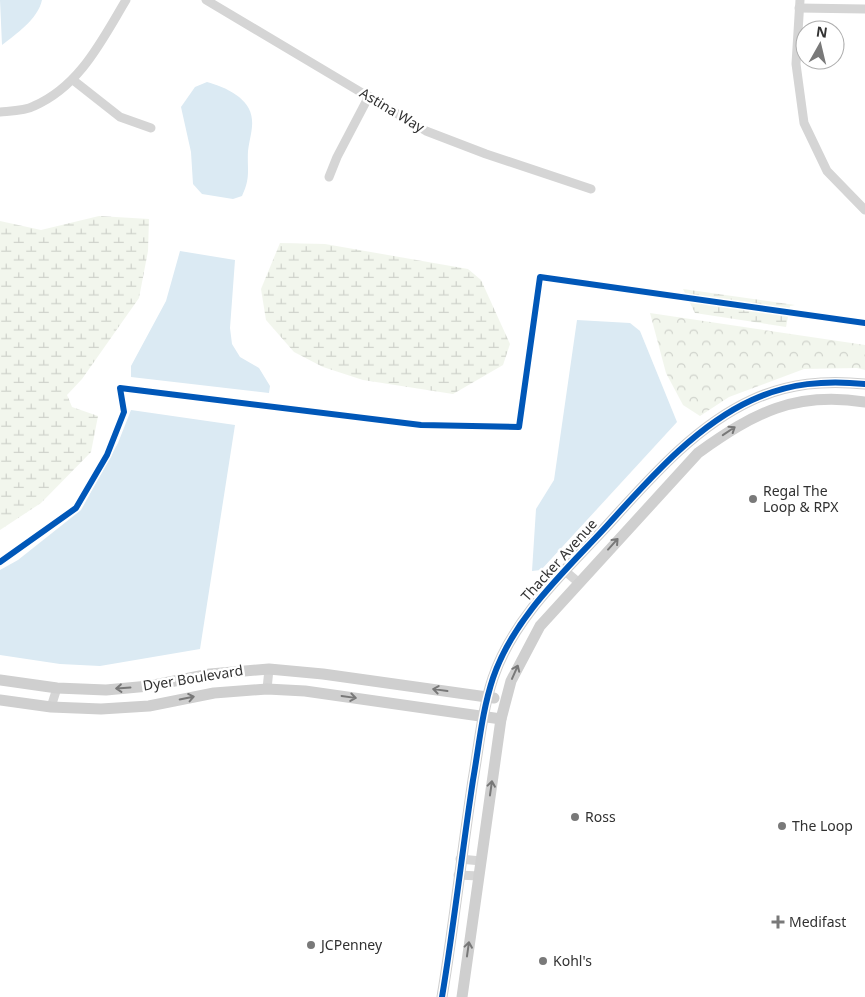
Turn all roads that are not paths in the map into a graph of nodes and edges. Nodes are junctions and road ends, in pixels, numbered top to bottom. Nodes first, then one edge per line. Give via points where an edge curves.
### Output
1 (126, 0) edge
2 (206, 0) edge
3 (800, 4) edge
4 (865, 9) edge
5 (73, 80) junction
6 (369, 96) junction
7 (0, 112) edge
8 (151, 128) dead end
9 (329, 177) dead end
10 (591, 189) dead end
11 (865, 210) edge
12 (865, 384) edge
13 (865, 402) edge
14 (565, 571) junction
15 (578, 582) junction
16 (269, 669) junction
17 (0, 680) edge
18 (57, 688) junction
19 (267, 689) junction
20 (488, 697) junction
21 (0, 700) edge
22 (505, 700) junction
23 (51, 707) junction
24 (483, 716) junction
25 (501, 719) junction
26 (460, 859) junction
27 (481, 861) junction
28 (458, 874) junction
29 (479, 876) junction
30 (442, 997) edge
31 (462, 997) edge

1 - 5 street via 90,59
2 - 6 street, Astina Way
3 - 4 street
3 - 11 street via 796,64 804,123 827,171
5 - 7 street via 34,107
5 - 8 street via 120,117
6 - 9 street via 336,157
6 - 10 street, Astina Way via 426,131
12 - 14 street, Thacker Avenue via 838,381 778,389 733,410 662,467
15 -> 13 street via 698,453 742,422 787,404 818,398
14 - 15 street
14 - 20 street, Thacker Avenue via 529,611 509,644
22 -> 15 street via 520,660 540,626
16 -> 18 street, Dyer Boulevard via 210,674 130,688
16 - 19 street
20 -> 16 street, Dyer Boulevard
17 - 18 street, Dyer Boulevard
18 - 23 street
23 -> 19 street, Dyer Boulevard via 149,706 214,693
19 -> 24 street, Dyer Boulevard via 305,691
20 - 22 street, Dyer Boulevard
20 - 24 street, Thacker Avenue
21 - 23 street, Dyer Boulevard
22 - 25 street
24 - 25 street, Dyer Boulevard
24 - 26 street, Thacker Avenue
27 -> 25 street
26 - 27 street
26 - 28 street, Thacker Avenue
27 - 29 street
28 - 29 street
28 - 30 street, Thacker Avenue
31 -> 29 street

